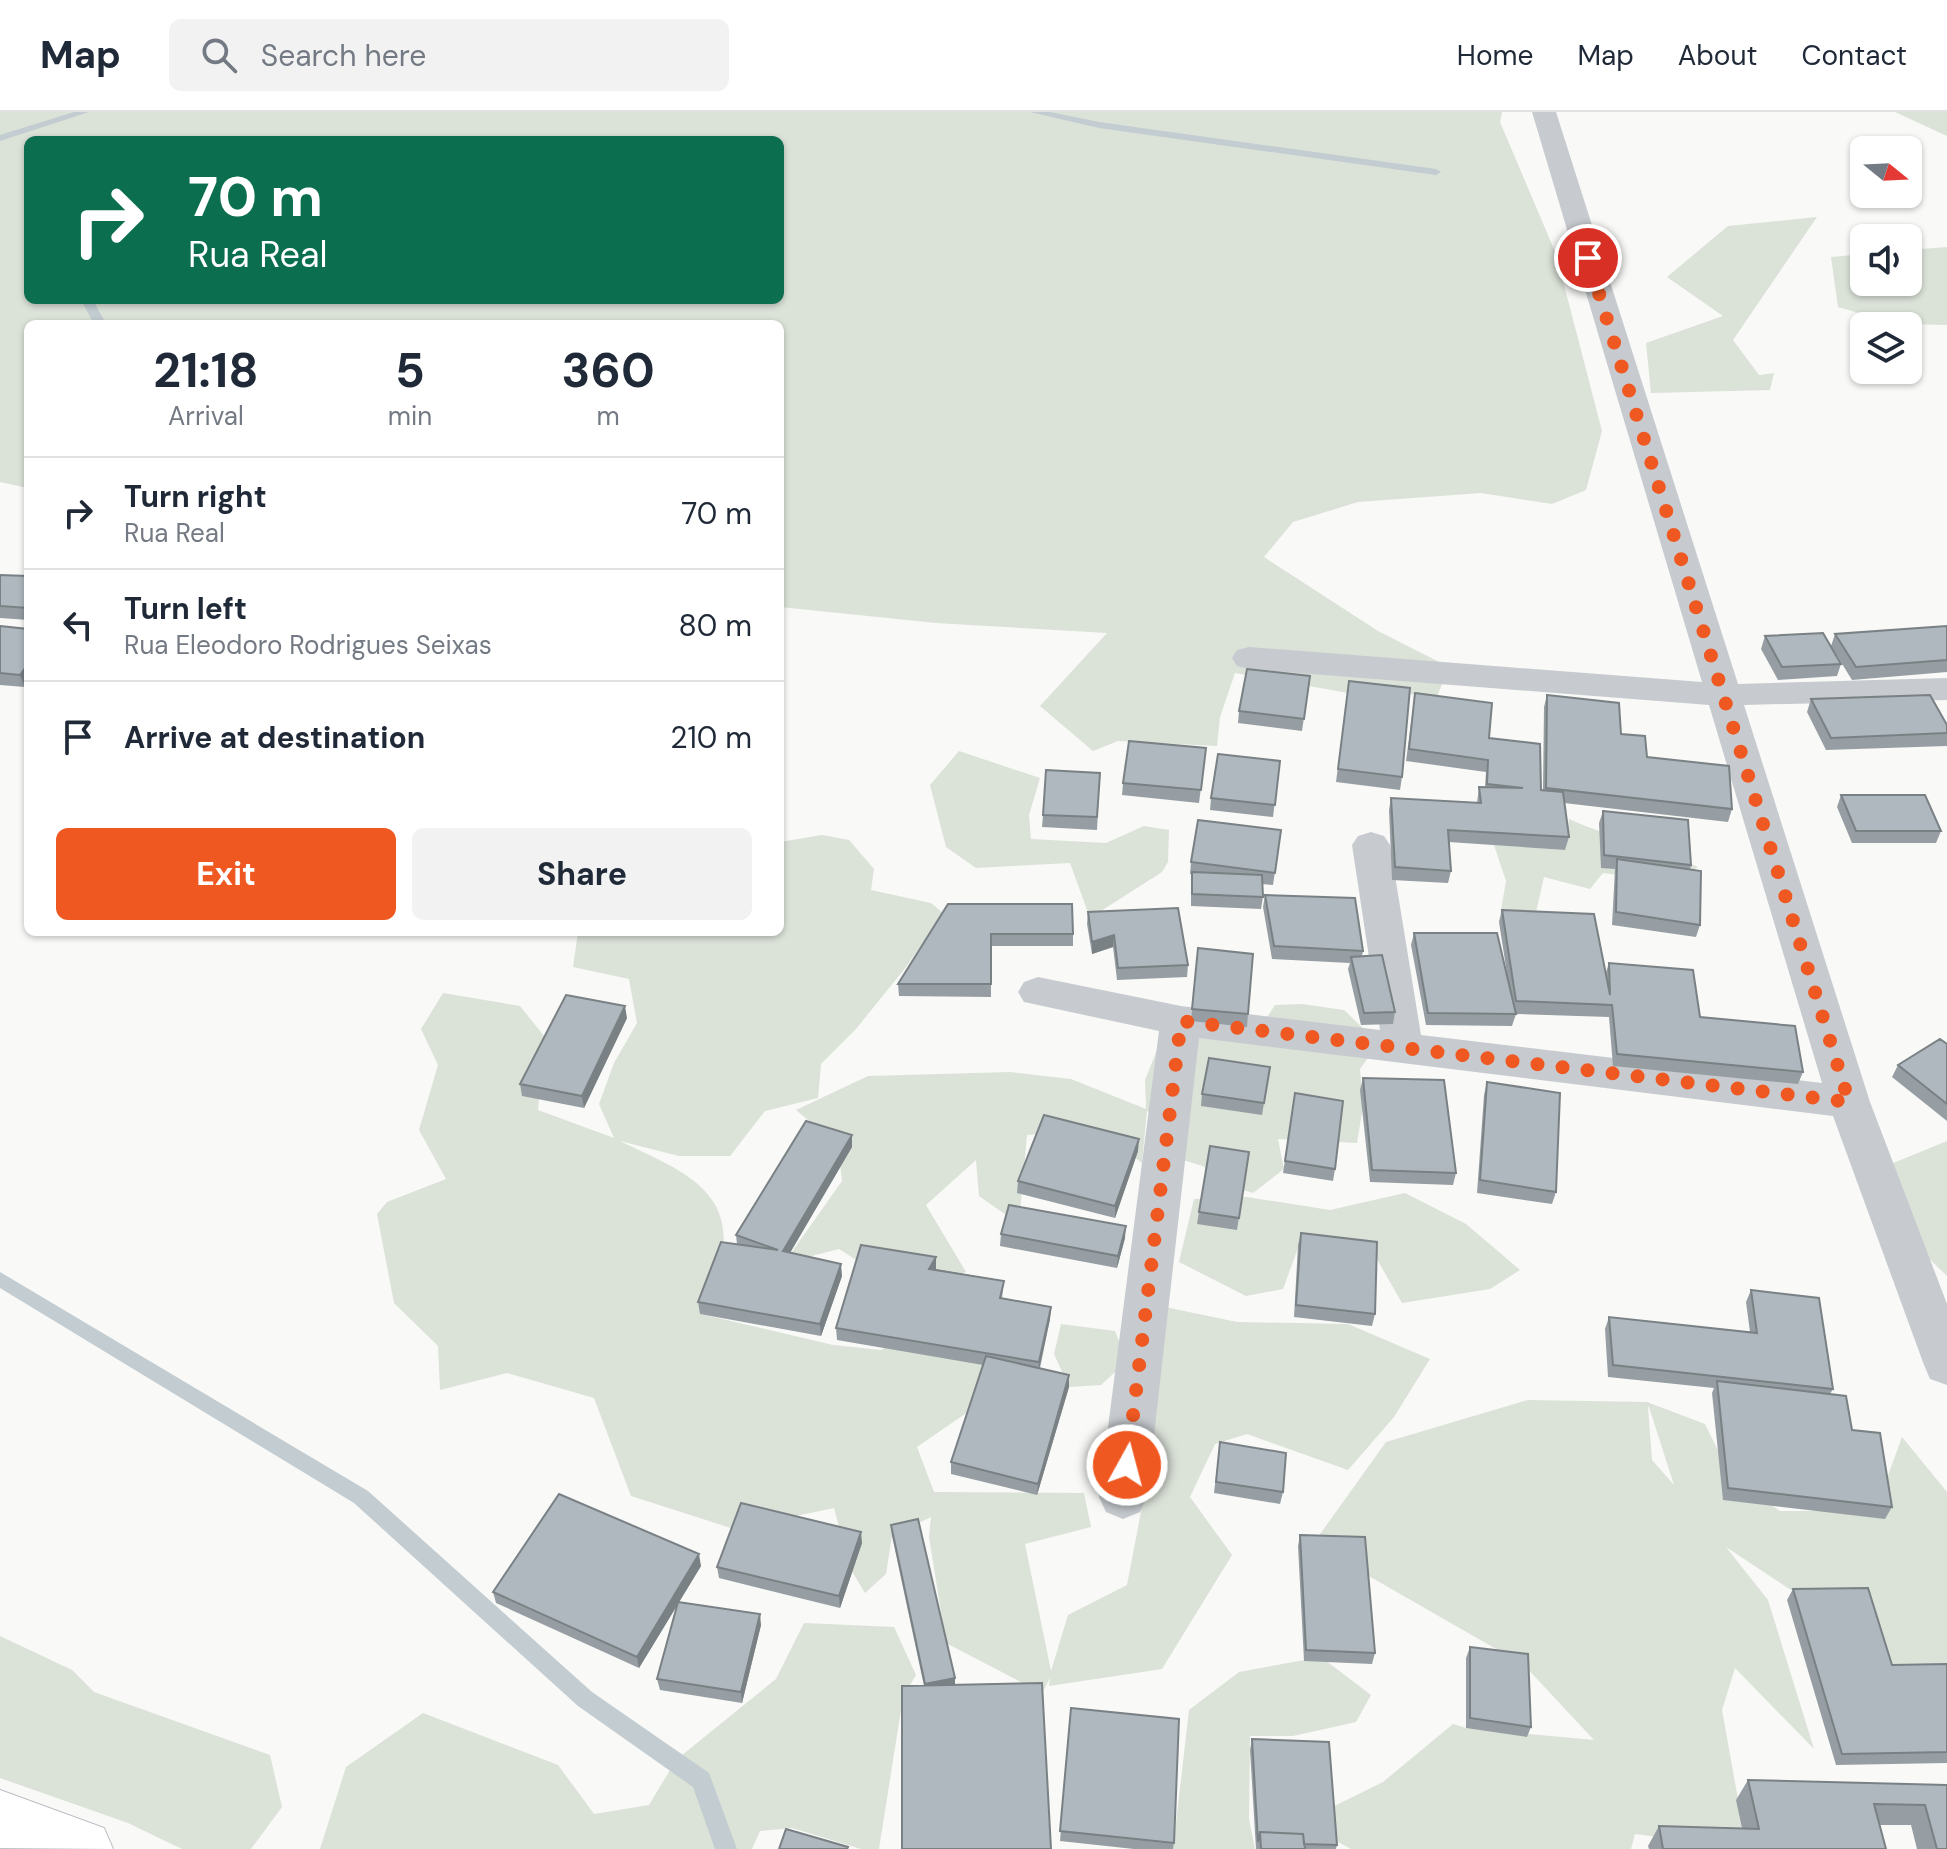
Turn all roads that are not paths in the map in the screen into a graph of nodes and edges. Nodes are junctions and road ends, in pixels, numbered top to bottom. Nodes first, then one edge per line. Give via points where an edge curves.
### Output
1 (1544, 112) edge
2 (1249, 658) dead end
3 (1947, 689) edge
4 (1722, 695) junction
5 (1371, 845) dead end
6 (1038, 992) dead end
7 (1181, 1021) junction
8 (1403, 1048) junction
9 (1849, 1102) junction
10 (1947, 1365) edge
11 (1123, 1497) dead end
12 (0, 1819) edge
13 (83, 1849) edge

1 - 4 street
2 - 4 street
3 - 4 street
4 - 9 street
5 - 8 street
6 - 7 street
7 - 8 street
7 - 11 street
8 - 9 street
9 - 10 street
12 - 13 main road

